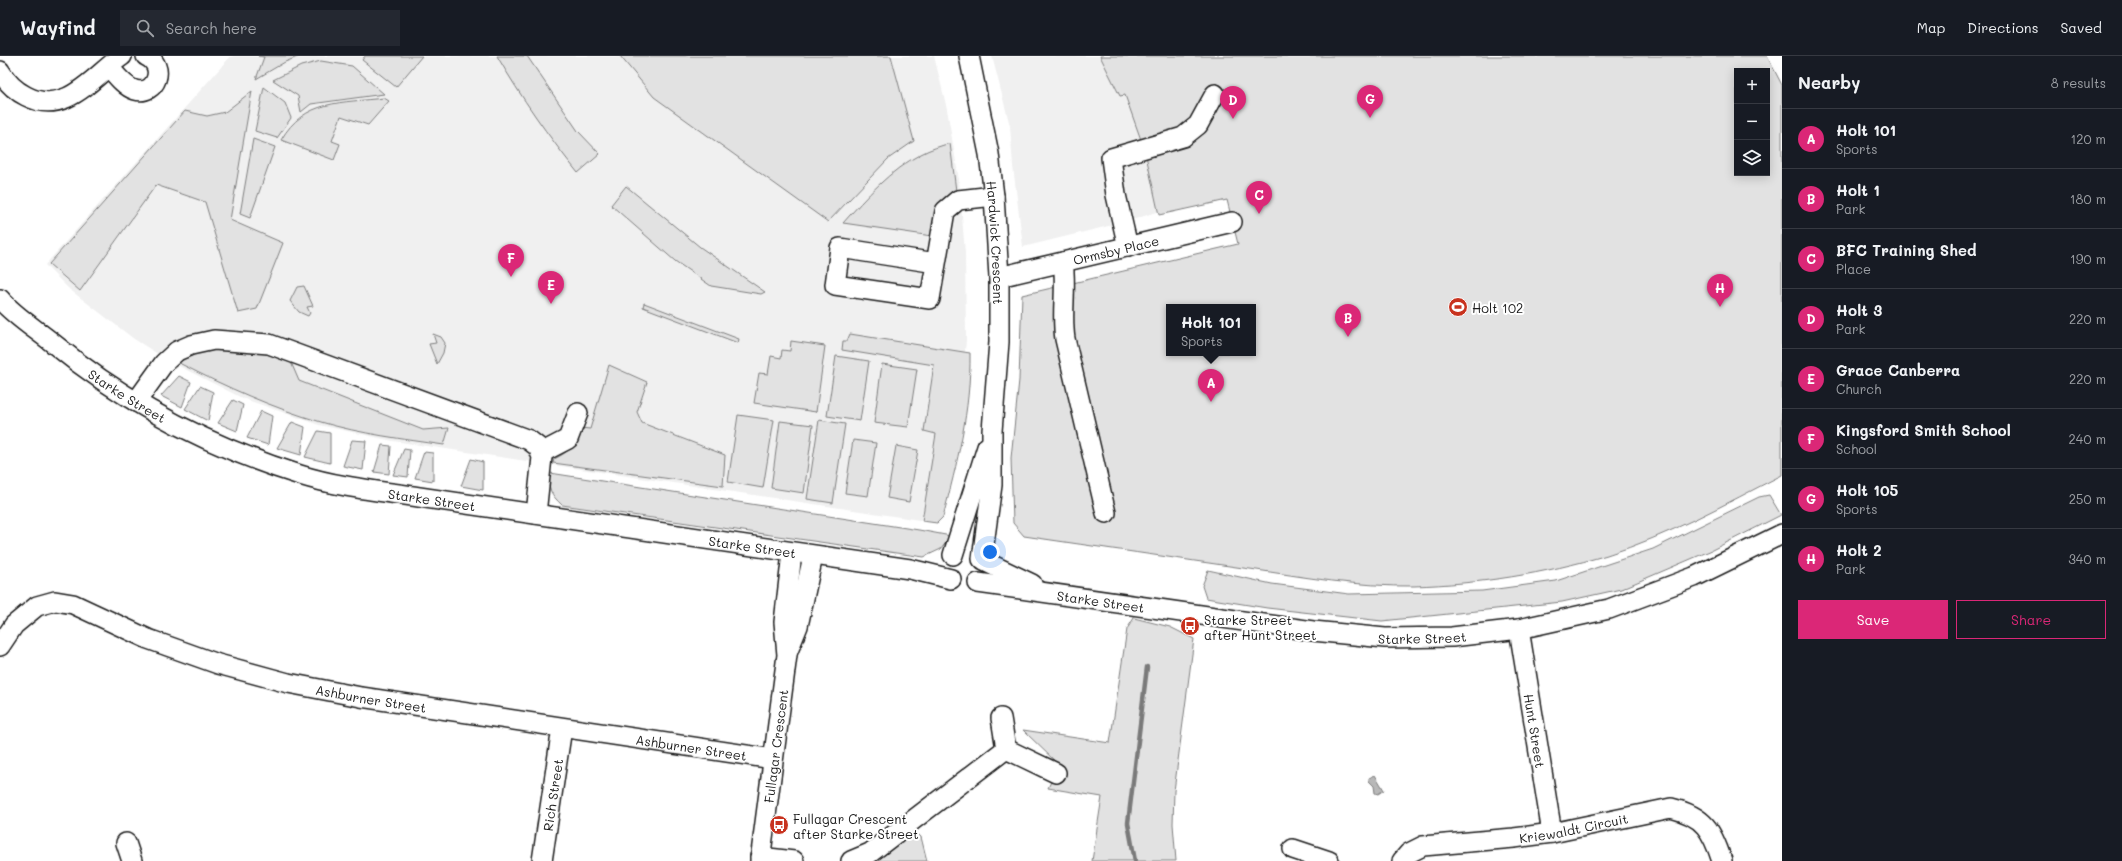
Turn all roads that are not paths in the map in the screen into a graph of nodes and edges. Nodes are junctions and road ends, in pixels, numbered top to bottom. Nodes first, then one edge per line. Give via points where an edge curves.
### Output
1 (146, 56) edge
2 (969, 56) edge
3 (116, 62) edge
4 (0, 71) edge
5 (1215, 94) dead end
6 (994, 196) junction
7 (1232, 222) dead end
8 (1128, 247) junction
9 (1063, 262) junction
10 (936, 263) junction
11 (1000, 277) junction
12 (1, 302) edge
13 (136, 402) junction
14 (578, 413) dead end
15 (992, 431) junction
16 (541, 453) junction
17 (536, 514) junction
18 (1106, 514) dead end
19 (1782, 534) edge
20 (792, 553) junction
21 (813, 556) junction
22 (983, 560) junction
23 (951, 565) junction
24 (978, 583) junction
25 (1048, 592) junction
26 (1519, 629) junction
27 (0, 646) edge
28 (787, 654) junction
29 (1000, 718) dead end
30 (562, 728) junction
31 (1006, 749) junction
32 (773, 759) junction
33 (1056, 773) dead end
34 (1552, 833) junction
35 (126, 843) dead end
36 (1293, 849) dead end
37 (760, 859) edge
38 (132, 861) edge
39 (542, 861) edge
40 (794, 861) edge
41 (851, 861) edge
42 (1329, 861) edge
43 (1402, 861) edge
44 (1722, 861) edge

1 - 3 street via 158,72 153,84 145,90 129,87
2 - 6 street, Hardwick Crescent via 982,113
3 - 4 street via 76,94 56,102 31,99 14,90
5 - 8 street via 1198,125 1183,137 1111,158
6 - 10 street via 958,200 945,211
6 - 11 street, Hardwick Crescent
7 - 8 street, Ormsby Place
8 - 9 street, Ormsby Place
9 - 11 street, Ormsby Place
9 - 18 street via 1066,281 1063,328
10 - 10 street via 930,299 835,285 840,248
11 - 15 street, Hardwick Crescent via 999,342
12 - 13 street, Starke Street via 86,370
13 - 16 street via 164,363 177,351 190,345 214,340 269,344 529,440
13 - 17 street, Starke Street via 233,451 301,476 360,488
14 - 16 street via 568,439
15 - 22 street, Hardwick Crescent via 992,486
15 - 23 street, Hardwick Crescent
16 - 17 street via 542,467
17 - 20 street, Starke Street
19 - 26 street, Starke Street via 1694,578 1609,608
20 - 21 street, Starke Street
20 - 28 street, Fullagar Crescent via 784,622
21 - 23 street, Starke Street via 910,569
21 - 28 street, Fullagar Crescent via 798,626
22 - 23 street via 976,552 960,551
22 - 24 street via 983,576
22 - 25 street, Starke Street
23 - 24 street via 962,586 968,587
24 - 25 street, Starke Street
25 - 26 street, Starke Street via 1313,631 1385,638 1452,637
26 - 34 street, Hunt Street
27 - 30 street, Ashburner Street via 14,625 29,611 55,601 73,604 148,639 204,659 288,683
28 - 32 street, Fullagar Crescent
29 - 31 street
30 - 32 street, Ashburner Street
30 - 39 street, Rich Street
31 - 33 street
31 - 41 street via 870,853
32 - 37 street, Fullagar Crescent
34 - 43 street, Kriewaldt Circuit via 1423,846
34 - 44 street, Kriewaldt Circuit via 1671,808 1687,812 1702,822 1713,835
35 - 38 street
36 - 42 street
37 - 40 street

